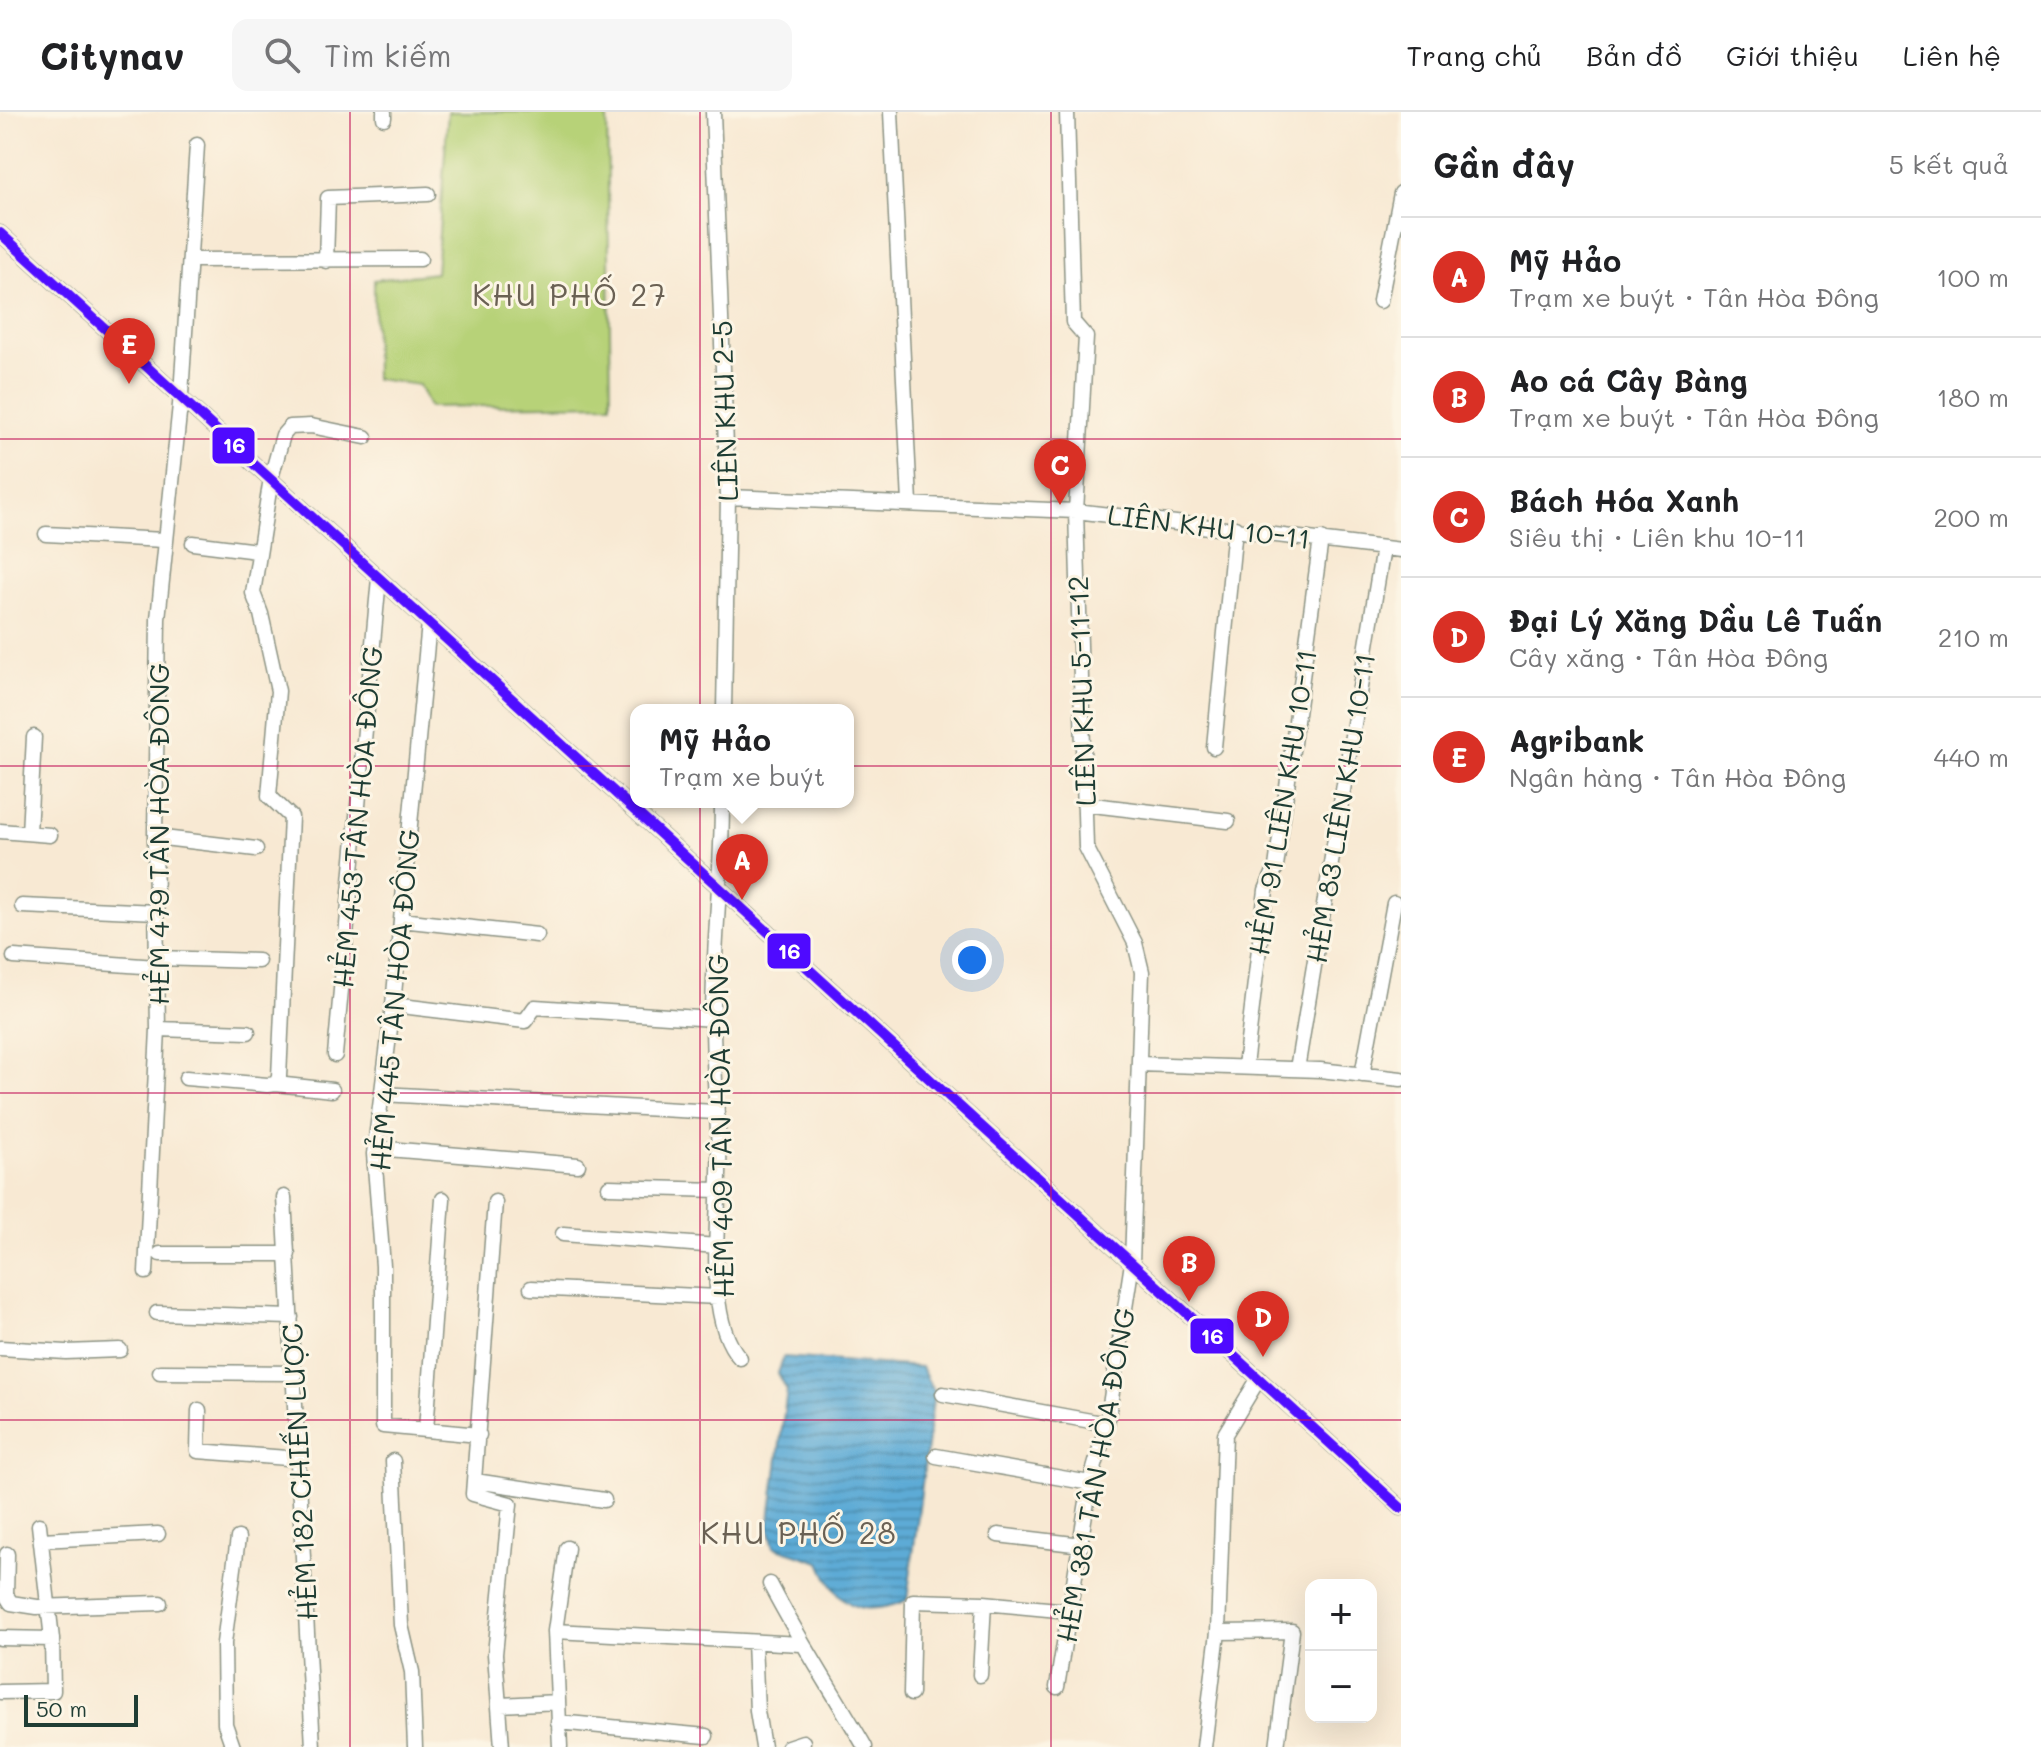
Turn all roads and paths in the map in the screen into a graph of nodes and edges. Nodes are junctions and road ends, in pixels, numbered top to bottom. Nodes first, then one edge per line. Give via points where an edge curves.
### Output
1 (713, 112) edge
2 (891, 112) edge
3 (1067, 112) edge
4 (197, 145) dead end
5 (1401, 193) edge
6 (428, 194) dead end
7 (0, 233) edge
8 (420, 259) dead end
9 (190, 260) junction
10 (326, 261) junction
11 (1380, 301) dead end
12 (181, 395) junction
13 (365, 437) dead end
14 (271, 478) junction
15 (728, 497) junction
16 (910, 503) junction
17 (1076, 511) junction
18 (1235, 528) junction
19 (46, 534) dead end
20 (1321, 539) junction
21 (164, 540) junction
22 (193, 543) dead end
23 (1383, 548) junction
24 (1401, 550) edge
25 (257, 551) junction
26 (379, 578) junction
27 (429, 623) junction
28 (724, 704) edge
29 (34, 737) dead end
30 (1214, 747) dead end
31 (1084, 804) junction
32 (630, 806) edge
33 (632, 808) edge
34 (722, 808) edge
35 (1228, 821) dead end
36 (0, 831) edge
37 (29, 833) junction
38 (50, 835) dead end
39 (155, 837) junction
40 (256, 849) dead end
41 (721, 889) junction
42 (1394, 903) dead end
43 (22, 906) dead end
44 (157, 912) junction
45 (401, 920) junction
46 (537, 935) dead end
47 (14, 957) dead end
48 (258, 961) dead end
49 (157, 962) junction
50 (393, 1005) junction
51 (713, 1019) junction
52 (158, 1029) junction
53 (248, 1032) dead end
54 (335, 1055) dead end
55 (1139, 1064) junction
56 (1245, 1066) junction
57 (1297, 1069) junction
58 (1362, 1075) junction
59 (186, 1078) dead end
60 (1401, 1079) edge
61 (276, 1084) junction
62 (332, 1090) dead end
63 (382, 1094) junction
64 (715, 1112) junction
65 (376, 1148) junction
66 (578, 1165) dead end
67 (609, 1187) dead end
68 (718, 1190) junction
69 (284, 1197) dead end
70 (443, 1199) dead end
71 (495, 1202) dead end
72 (563, 1234) dead end
73 (717, 1246) junction
74 (160, 1254) dead end
75 (288, 1254) junction
76 (1132, 1263) junction
77 (146, 1272) dead end
78 (531, 1288) dead end
79 (718, 1297) junction
80 (157, 1313) dead end
81 (291, 1317) junction
82 (0, 1348) edge
83 (120, 1350) dead end
84 (740, 1358) dead end
85 (160, 1372) dead end
86 (296, 1373) junction
87 (1259, 1378) junction
88 (943, 1394) dead end
89 (199, 1410) dead end
90 (1107, 1424) junction
91 (426, 1430) junction
92 (479, 1435) junction
93 (936, 1456) dead end
94 (300, 1459) junction
95 (393, 1461) dead end
96 (475, 1481) junction
97 (1090, 1483) junction
98 (604, 1500) dead end
99 (1401, 1508) edge
100 (158, 1534) dead end
101 (998, 1535) dead end
102 (238, 1538) dead end
103 (1082, 1545) junction
104 (567, 1548) dead end
105 (7, 1554) dead end
106 (770, 1584) dead end
107 (160, 1603) dead end
108 (984, 1603) junction
109 (48, 1606) junction
110 (1069, 1611) junction
111 (555, 1631) junction
112 (1218, 1632) junction
113 (0, 1638) edge
114 (52, 1639) junction
115 (754, 1642) junction
116 (801, 1644) junction
117 (980, 1675) dead end
118 (1057, 1687) dead end
119 (0, 1692) edge
120 (911, 1694) dead end
121 (557, 1702) junction
122 (501, 1705) junction
123 (558, 1722) junction
124 (706, 1736) dead end
125 (233, 1747) edge
126 (313, 1747) edge
127 (415, 1747) edge
128 (502, 1747) edge
129 (560, 1747) edge
130 (763, 1747) edge
131 (865, 1747) edge
132 (1204, 1747) edge
133 (1277, 1747) edge

1 - 15 street, LIÊN KHU 2-5
2 - 16 street
3 - 17 street, LIÊN KHU 5-11-12 via 1073,322 1086,337
4 - 9 street, HẺM 479 TÂN HÒA ĐÔNG
5 - 11 street
6 - 10 street via 328,198
7 - 12 street
8 - 10 street
9 - 10 street
9 - 12 street, HẺM 479 TÂN HÒA ĐÔNG
12 - 14 street
12 - 21 street, HẺM 479 TÂN HÒA ĐÔNG
13 - 14 street via 290,427
14 - 25 street
14 - 26 street
15 - 16 street, LIÊN KHU 10-11
15 - 28 street, LIÊN KHU 2-5
16 - 17 street, LIÊN KHU 10-11
17 - 18 street, LIÊN KHU 10-11
17 - 31 street, LIÊN KHU 5-11-12
18 - 20 street, LIÊN KHU 10-11
18 - 30 street
19 - 21 street
20 - 23 street, LIÊN KHU 10-11
20 - 56 street, HẺM 91 LIÊN KHU 10-11 via 1276,867 1266,890
21 - 39 street, HẺM 479 TÂN HÒA ĐÔNG
22 - 25 street
23 - 24 street, LIÊN KHU 10-11
23 - 57 street, HẺM 83 LIÊN KHU 10-11
25 - 61 street via 253,593 278,691 269,796 291,817
26 - 27 street
26 - 54 street, HẺM 453 TÂN HÒA ĐÔNG
27 - 32 street
27 - 45 street, HẺM 445 TÂN HÒA ĐÔNG
29 - 37 street
31 - 35 street
31 - 55 street, LIÊN KHU 5-11-12 via 1086,847 1135,943 1142,972
33 - 41 street
34 - 41 street
36 - 37 street
37 - 38 street
39 - 40 street
39 - 44 street, HẺM 479 TÂN HÒA ĐÔNG
41 - 51 street, HẺM 409 TÂN HÒA ĐÔNG
41 - 76 street
42 - 58 street
43 - 44 street
44 - 49 street, HẺM 479 TÂN HÒA ĐÔNG
45 - 46 street
45 - 50 street, HẺM 445 TÂN HÒA ĐÔNG
47 - 49 street
48 - 49 street
49 - 52 street, HẺM 479 TÂN HÒA ĐÔNG
50 - 51 street via 525,1021 535,1007
50 - 63 street, HẺM 445 TÂN HÒA ĐÔNG
51 - 64 street, HẺM 409 TÂN HÒA ĐÔNG
52 - 53 street
52 - 77 street, HẺM 479 TÂN HÒA ĐÔNG
55 - 56 street
55 - 76 street, LIÊN KHU 5-11-12
56 - 57 street
57 - 58 street
58 - 60 street
59 - 61 street
61 - 62 street
63 - 64 street
63 - 65 street, HẺM 445 TÂN HÒA ĐÔNG
64 - 68 street, HẺM 409 TÂN HÒA ĐÔNG
65 - 66 street
65 - 91 street, HẺM 445 TÂN HÒA ĐÔNG via 383,1266 383,1426
67 - 68 street
68 - 73 street, HẺM 409 TÂN HÒA ĐÔNG
69 - 75 street, HẺM 182 CHIẾN LƯỢC
70 - 91 street
71 - 92 street
72 - 73 street
73 - 79 street, HẺM 409 TÂN HÒA ĐÔNG
74 - 75 street
75 - 81 street, HẺM 182 CHIẾN LƯỢC
76 - 87 street
76 - 90 street, HẺM 381 TÂN HÒA ĐÔNG
78 - 79 street
79 - 84 street, HẺM 409 TÂN HÒA ĐÔNG via 730,1347
80 - 81 street
81 - 86 street, HẺM 182 CHIẾN LƯỢC
82 - 83 street
85 - 86 street
86 - 94 street, HẺM 182 CHIẾN LƯỢC
87 - 99 street
87 - 112 street via 1225,1434
88 - 90 street
89 - 94 street via 198,1451
90 - 97 street, HẺM 381 TÂN HÒA ĐÔNG
91 - 92 street
92 - 96 street
93 - 97 street
94 - 126 street, HẺM 182 CHIẾN LƯỢC
95 - 127 street via 401,1625 412,1672
96 - 98 street
96 - 122 street via 473,1494 510,1504 495,1654
97 - 103 street, HẺM 381 TÂN HÒA ĐÔNG
100 - 109 street via 40,1532
101 - 103 street
102 - 125 street via 224,1643 225,1724
103 - 110 street, HẺM 381 TÂN HÒA ĐÔNG
104 - 111 street
105 - 109 street via 6,1595 11,1603
106 - 116 street
107 - 109 street
108 - 110 street
108 - 117 street
108 - 120 street via 917,1600 911,1605
109 - 114 street
110 - 118 street, HẺM 381 TÂN HÒA ĐÔNG
111 - 115 street
111 - 121 street
112 - 132 street
112 - 133 street via 1292,1631
113 - 114 street
114 - 119 street via 53,1691
115 - 116 street
115 - 130 street
116 - 131 street
121 - 122 street
121 - 123 street
122 - 128 street
123 - 124 street
123 - 129 street

